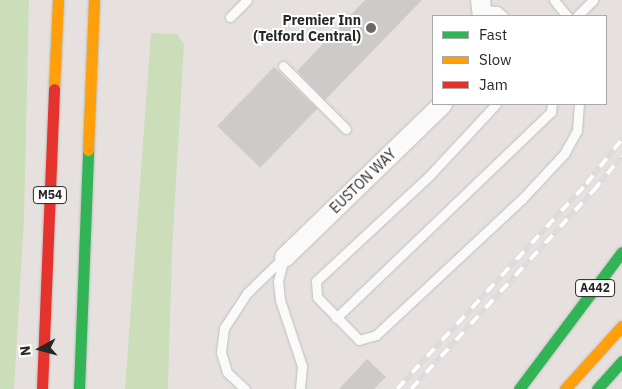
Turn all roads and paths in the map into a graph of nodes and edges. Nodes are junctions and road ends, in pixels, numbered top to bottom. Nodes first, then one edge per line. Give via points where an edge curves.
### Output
1 (58, 0) edge
2 (94, 0) edge
3 (246, 0) edge
4 (554, 0) edge
5 (593, 0) edge
6 (482, 9) edge
7 (502, 15) edge
8 (566, 15) edge
9 (578, 15) edge
10 (230, 17) dead end
11 (283, 66) dead end
12 (441, 105) edge
13 (495, 105) edge
14 (552, 105) edge
15 (579, 105) edge
16 (346, 128) dead end
17 (622, 252) edge
18 (284, 257) junction
19 (336, 318) junction
20 (622, 326) edge
21 (622, 361) edge
22 (42, 389) edge
23 (79, 389) edge
24 (245, 389) edge
25 (300, 389) edge
26 (519, 389) edge
27 (565, 389) edge
28 (597, 389) edge

1 - 22 highway, M54
2 - 23 highway, M54
3 - 10 lane
4 - 8 lane
5 - 9 lane
6 - 7 lane
11 - 16 lane
12 - 18 street, EUSTON WAY
13 - 19 lane via 429,176 316,281 316,297
14 - 19 lane via 546,117
15 - 19 lane via 577,131 564,154 522,199 376,335 359,340
17 - 26 highway, A442
18 - 24 lane via 247,293 224,328 221,352 227,372
18 - 25 lane via 278,281 280,300 302,366
20 - 27 highway
21 - 28 highway

